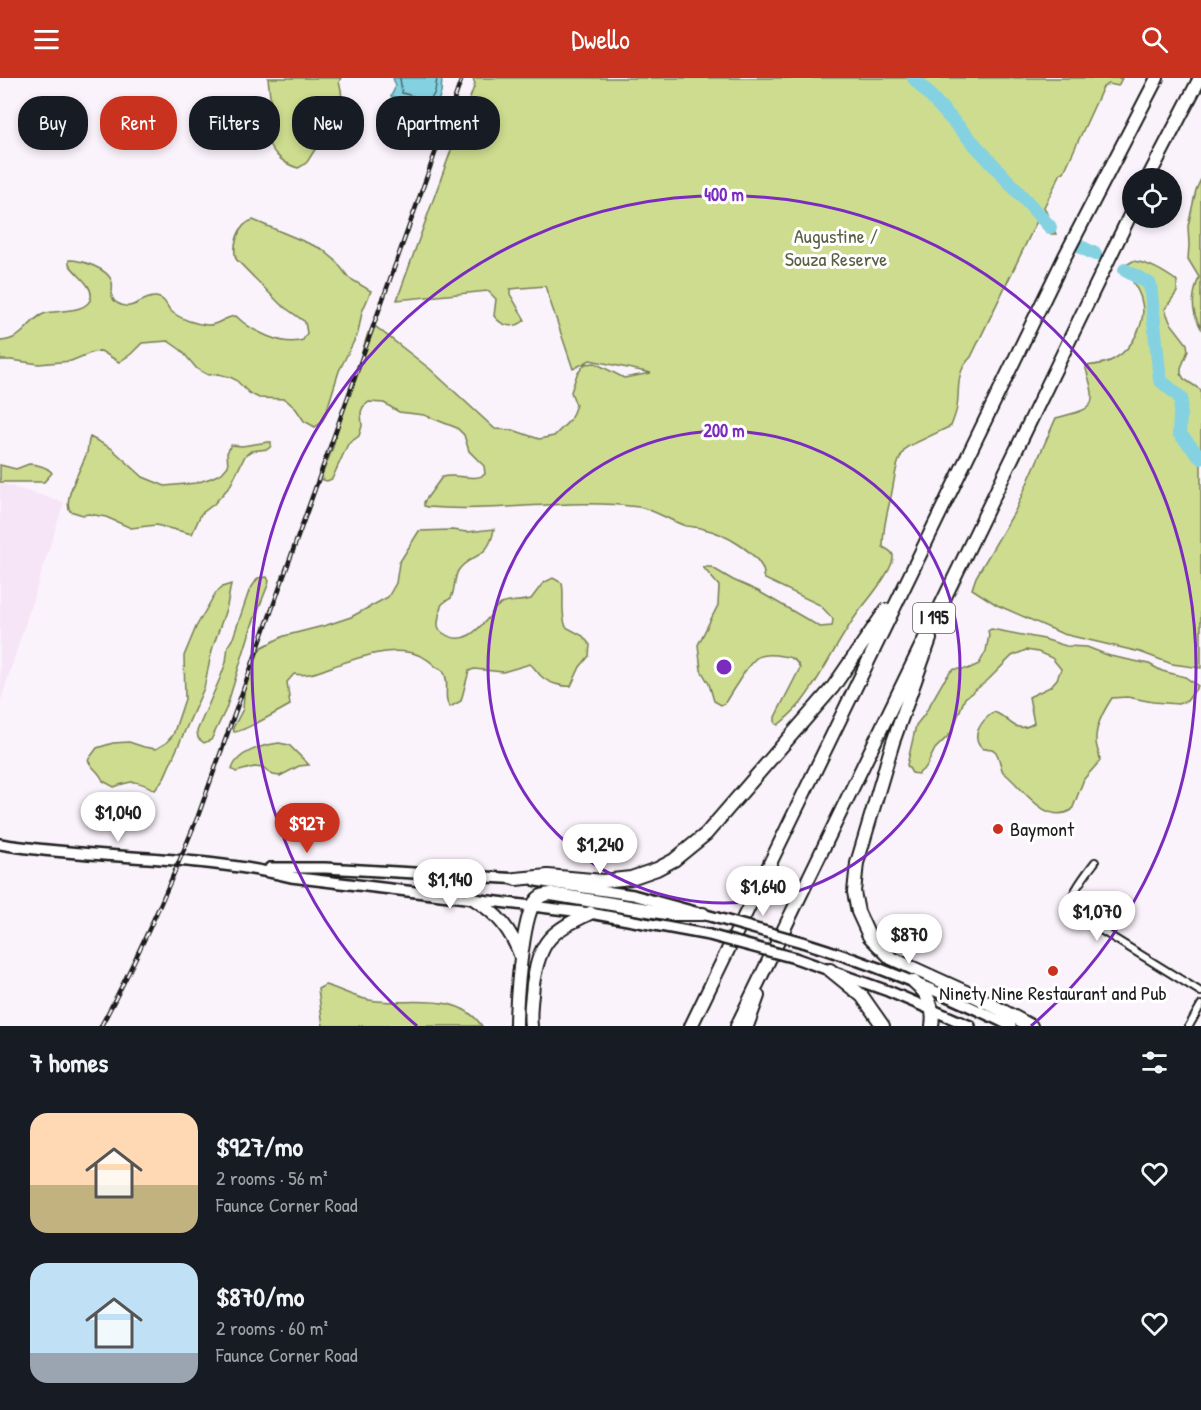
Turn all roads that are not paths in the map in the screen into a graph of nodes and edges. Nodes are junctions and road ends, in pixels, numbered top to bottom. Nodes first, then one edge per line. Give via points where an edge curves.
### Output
1 (1157, 78) edge
2 (1200, 78) edge
3 (1154, 168) edge
4 (1124, 228) edge
5 (910, 574) junction
6 (941, 603) junction
7 (0, 844) edge
8 (1095, 862) dead end
9 (258, 869) junction
10 (370, 870) junction
11 (516, 879) junction
12 (371, 886) junction
13 (474, 899) junction
14 (533, 905) junction
15 (590, 913) junction
16 (703, 914) junction
17 (522, 961) junction
18 (767, 964) junction
19 (720, 967) junction
20 (830, 970) junction
21 (914, 982) junction
22 (1201, 992) edge
23 (1201, 1005) edge
24 (933, 1009) junction
25 (516, 1026) edge
26 (531, 1026) edge
27 (681, 1026) edge
28 (691, 1026) edge
29 (736, 1026) edge
30 (747, 1026) edge
31 (884, 1026) edge
32 (932, 1026) edge
33 (970, 1026) edge
34 (1011, 1026) edge
35 (1031, 1026) edge
36 (1189, 1026) edge

1 - 5 highway, I 195 via 1064,258
2 - 3 highway
4 - 6 highway, I 195
5 - 11 highway via 832,687 706,834 683,854 648,872 613,881 548,876
5 - 19 highway, I 195
6 - 18 highway, I 195
6 - 35 highway via 861,850 855,873 855,902 869,936 891,958
7 - 9 main road
8 - 22 street via 1072,896 1072,910
9 - 10 main road
9 - 12 main road via 291,877
10 - 11 main road
10 - 12 main road
11 - 16 main road via 604,890
12 - 13 main road
13 - 14 main road
13 - 17 highway via 505,924
14 - 15 main road
14 - 16 highway via 541,896 551,894 672,914
14 - 17 highway
15 - 20 main road, bridge via 709,935
15 - 26 highway via 559,930 540,952
16 - 21 main road, bridge via 802,942
17 - 25 highway
18 - 29 highway, I 195
18 - 30 highway
19 - 27 highway
19 - 28 highway, I 195
20 - 24 main road
20 - 31 highway via 862,996
21 - 24 highway via 925,992
21 - 34 main road
23 - 36 street
24 - 32 highway
24 - 33 main road

